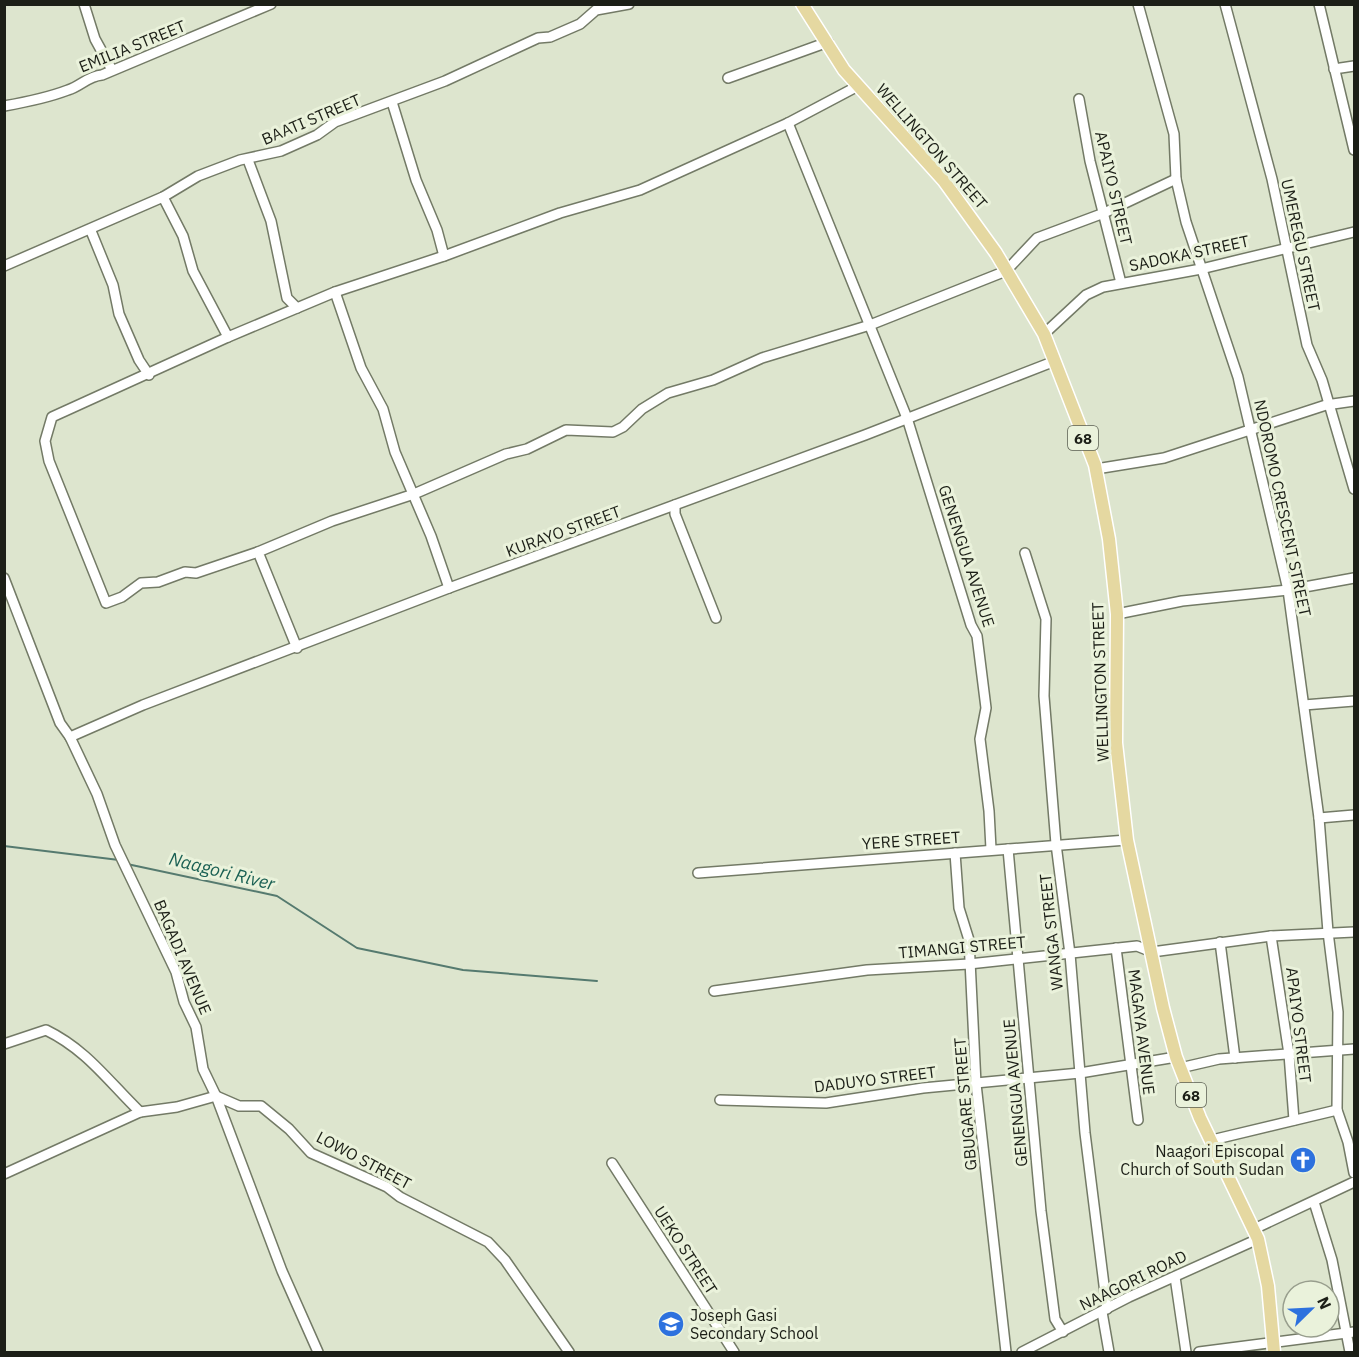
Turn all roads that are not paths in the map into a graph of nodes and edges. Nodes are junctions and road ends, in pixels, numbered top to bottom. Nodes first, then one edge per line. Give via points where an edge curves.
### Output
1 (84, 4) edge
2 (271, 4) edge
3 (629, 4) edge
4 (802, 4) edge
5 (1138, 4) edge
6 (1225, 4) edge
7 (1319, 4) edge
8 (828, 42) junction
9 (1354, 66) edge
10 (1334, 69) junction
11 (112, 70) junction
12 (728, 78) dead end
13 (858, 86) junction
14 (1079, 99) dead end
15 (392, 102) junction
16 (4, 106) edge
17 (788, 123) junction
18 (1354, 150) edge
19 (248, 160) junction
20 (1176, 179) junction
21 (163, 197) junction
22 (1104, 213) junction
23 (91, 231) junction
24 (1354, 232) edge
25 (1285, 247) junction
26 (444, 256) junction
27 (4, 266) edge
28 (1201, 269) junction
29 (1006, 271) junction
30 (1121, 283) junction
31 (335, 292) junction
32 (297, 308) junction
33 (870, 325) junction
34 (1044, 334) junction
35 (228, 337) junction
36 (1055, 361) junction
37 (149, 375) junction
38 (1354, 401) edge
39 (1328, 405) junction
40 (907, 418) junction
41 (1251, 428) junction
42 (1096, 469) junction
43 (1354, 489) edge
44 (414, 494) junction
45 (675, 505) junction
46 (258, 552) junction
47 (1025, 553) dead end
48 (4, 578) edge
49 (1354, 578) edge
50 (449, 588) junction
51 (1288, 590) junction
52 (1117, 614) junction
53 (716, 618) dead end
54 (297, 648) junction
55 (1354, 701) edge
56 (1304, 705) junction
57 (70, 737) junction
58 (1354, 815) edge
59 (1318, 818) junction
60 (1127, 840) junction
61 (1056, 844) junction
62 (991, 849) junction
63 (1008, 849) junction
64 (955, 853) junction
65 (698, 873) dead end
66 (1328, 932) junction
67 (1354, 932) edge
68 (1270, 936) junction
69 (1220, 942) junction
70 (1116, 948) junction
71 (1152, 952) junction
72 (1070, 954) junction
73 (1018, 957) junction
74 (969, 964) junction
75 (714, 991) dead end
76 (4, 1044) edge
77 (1354, 1049) edge
78 (1338, 1050) junction
79 (1289, 1054) junction
80 (1235, 1058) junction
81 (1178, 1062) junction
82 (1131, 1065) junction
83 (1080, 1073) junction
84 (1029, 1080) junction
85 (976, 1084) junction
86 (216, 1096) junction
87 (720, 1100) dead end
88 (1337, 1110) junction
89 (140, 1112) junction
90 (1294, 1119) junction
91 (1138, 1120) dead end
92 (1212, 1140) junction
93 (612, 1163) dead end
94 (1354, 1173) edge
95 (4, 1174) edge
96 (1354, 1182) edge
97 (1314, 1202) junction
98 (1256, 1234) junction
99 (1175, 1276) junction
100 (1105, 1311) junction
101 (1063, 1332) junction
102 (1351, 1332) edge
103 (1274, 1348) edge
104 (1035, 1350) edge
105 (318, 1353) edge
106 (569, 1353) edge
107 (734, 1353) edge
108 (1006, 1353) edge
109 (1022, 1353) edge
110 (1109, 1353) edge
111 (1186, 1353) edge
112 (1199, 1353) edge
113 (1350, 1353) edge

1 - 11 street via 95,39
2 - 11 street, EMILIA STREET
3 - 15 street, BAATI STREET via 596,9 580,24 538,38
4 - 8 main road, WELLINGTON STREET / 68
5 - 20 street, NDOROMO CRESCENT STREET via 1174,134
6 - 25 street, UMEREGU STREET via 1255,110
7 - 10 street
8 - 12 street
8 - 13 main road, WELLINGTON STREET / 68
9 - 10 street
10 - 18 street
11 - 16 street, EMILIA STREET via 48,98
13 - 17 street
13 - 29 main road, WELLINGTON STREET / 68 via 944,181
14 - 22 street, APAIYO STREET
15 - 19 street, BAATI STREET via 335,122 281,151
15 - 26 street
17 - 26 street via 640,190 560,213
17 - 33 street, GENENGUA AVENUE
19 - 21 street, BAATI STREET via 198,176
19 - 32 street via 271,221 287,298
20 - 22 street
20 - 28 street, NDOROMO CRESCENT STREET
21 - 23 street, BAATI STREET
21 - 35 street via 183,236 193,271
22 - 29 street via 1037,238
22 - 30 street, APAIYO STREET
23 - 27 street, BAATI STREET
23 - 37 street via 113,285 119,314
24 - 25 street, SADOKA STREET
25 - 28 street, SADOKA STREET
25 - 39 street, UMEREGU STREET via 1307,345
26 - 31 street
28 - 30 street, SADOKA STREET
28 - 41 street, NDOROMO CRESCENT STREET
29 - 33 street
29 - 34 main road, WELLINGTON STREET / 68
30 - 34 street, SADOKA STREET via 1086,295
31 - 32 street
31 - 44 street via 361,368 383,409 395,453
32 - 35 street
33 - 40 street, GENENGUA AVENUE
33 - 44 street via 762,358 713,380 669,393 642,408 613,432 566,430
34 - 36 main road, WELLINGTON STREET / 68
35 - 37 street
36 - 40 street, KURAYO STREET
36 - 42 main road, WELLINGTON STREET / 68
37 - 46 street via 52,417 45,441 49,461 106,603 141,583 196,573
38 - 39 street
39 - 41 street
39 - 43 street, UMEREGU STREET
40 - 45 street, KURAYO STREET
40 - 62 street, GENENGUA AVENUE via 970,626 977,636 986,708 980,739
41 - 42 street via 1164,458
41 - 51 street, NDOROMO CRESCENT STREET
42 - 52 main road, WELLINGTON STREET / 68
44 - 46 street via 332,521
44 - 50 street
45 - 50 street, KURAYO STREET
45 - 53 street via 675,514
46 - 54 street
47 - 61 street, WANGA STREET via 1046,619 1044,696
48 - 57 street, BAGADI AVENUE via 60,723
49 - 51 street
50 - 54 street, KURAYO STREET
51 - 52 street via 1182,601
51 - 56 street, NDOROMO CRESCENT STREET
52 - 60 main road, WELLINGTON STREET / 68 via 1116,743
54 - 57 street, KURAYO STREET
55 - 56 street
56 - 59 street, NDOROMO CRESCENT STREET
57 - 86 street, BAGADI AVENUE via 115,845 176,972 196,1027 203,1069
58 - 59 street
59 - 66 street, NDOROMO CRESCENT STREET
60 - 61 street, YERE STREET
60 - 71 main road, WELLINGTON STREET / 68
61 - 63 street, YERE STREET
61 - 72 street, WANGA STREET
62 - 63 street, YERE STREET
62 - 64 street, YERE STREET
63 - 73 street, GENENGUA AVENUE
64 - 65 street, YERE STREET
64 - 74 street, GBUGARE STREET via 959,908 969,940
66 - 67 street, TIMANGI STREET
66 - 68 street, TIMANGI STREET
66 - 78 street, NDOROMO CRESCENT STREET via 1338,1012
68 - 69 street, TIMANGI STREET
68 - 79 street, APAIYO STREET
69 - 71 street, TIMANGI STREET
69 - 80 street
70 - 71 street, TIMANGI STREET via 1137,946
70 - 72 street, TIMANGI STREET
70 - 82 street, MAGAYA AVENUE
71 - 81 main road, WELLINGTON STREET / 68
72 - 73 street, TIMANGI STREET
72 - 83 street, WANGA STREET
73 - 74 street, TIMANGI STREET
73 - 84 street, GENENGUA AVENUE
74 - 75 street, TIMANGI STREET via 844,972
74 - 85 street, GBUGARE STREET
76 - 89 street via 46,1030 66,1039 101,1068
77 - 78 street, DADUYO STREET
78 - 79 street, DADUYO STREET
78 - 88 street, NDOROMO CRESCENT STREET
79 - 80 street, DADUYO STREET
79 - 90 street, APAIYO STREET
80 - 81 street, DADUYO STREET
81 - 82 street, DADUYO STREET
81 - 92 main road, WELLINGTON STREET / 68
82 - 83 street, DADUYO STREET
82 - 91 street, MAGAYA AVENUE
83 - 84 street, DADUYO STREET
83 - 100 street, WANGA STREET
84 - 85 street, DADUYO STREET
84 - 101 street, GENENGUA AVENUE via 1055,1319
85 - 87 street, DADUYO STREET via 826,1103
85 - 108 street, GBUGARE STREET
86 - 89 street
86 - 105 street, BAGADI AVENUE via 282,1271
86 - 106 street, LOWO STREET via 239,1106 261,1106 311,1153 387,1187 488,1242 505,1260
88 - 90 street
88 - 94 street, NDOROMO CRESCENT STREET
89 - 95 street
90 - 92 street
92 - 98 main road, WELLINGTON STREET / 68
93 - 107 street, UEKO STREET
96 - 97 street, NAAGORI ROAD
97 - 98 street, NAAGORI ROAD
97 - 102 street
98 - 99 street, NAAGORI ROAD
98 - 103 main road, WELLINGTON STREET / 68 via 1268,1286
99 - 100 street, NAAGORI ROAD
99 - 111 street
100 - 101 street, NAAGORI ROAD
100 - 110 street, WANGA STREET
101 - 104 street, NAAGORI ROAD
102 - 103 street
102 - 113 street
103 - 112 street
104 - 109 street, NAAGORI ROAD

